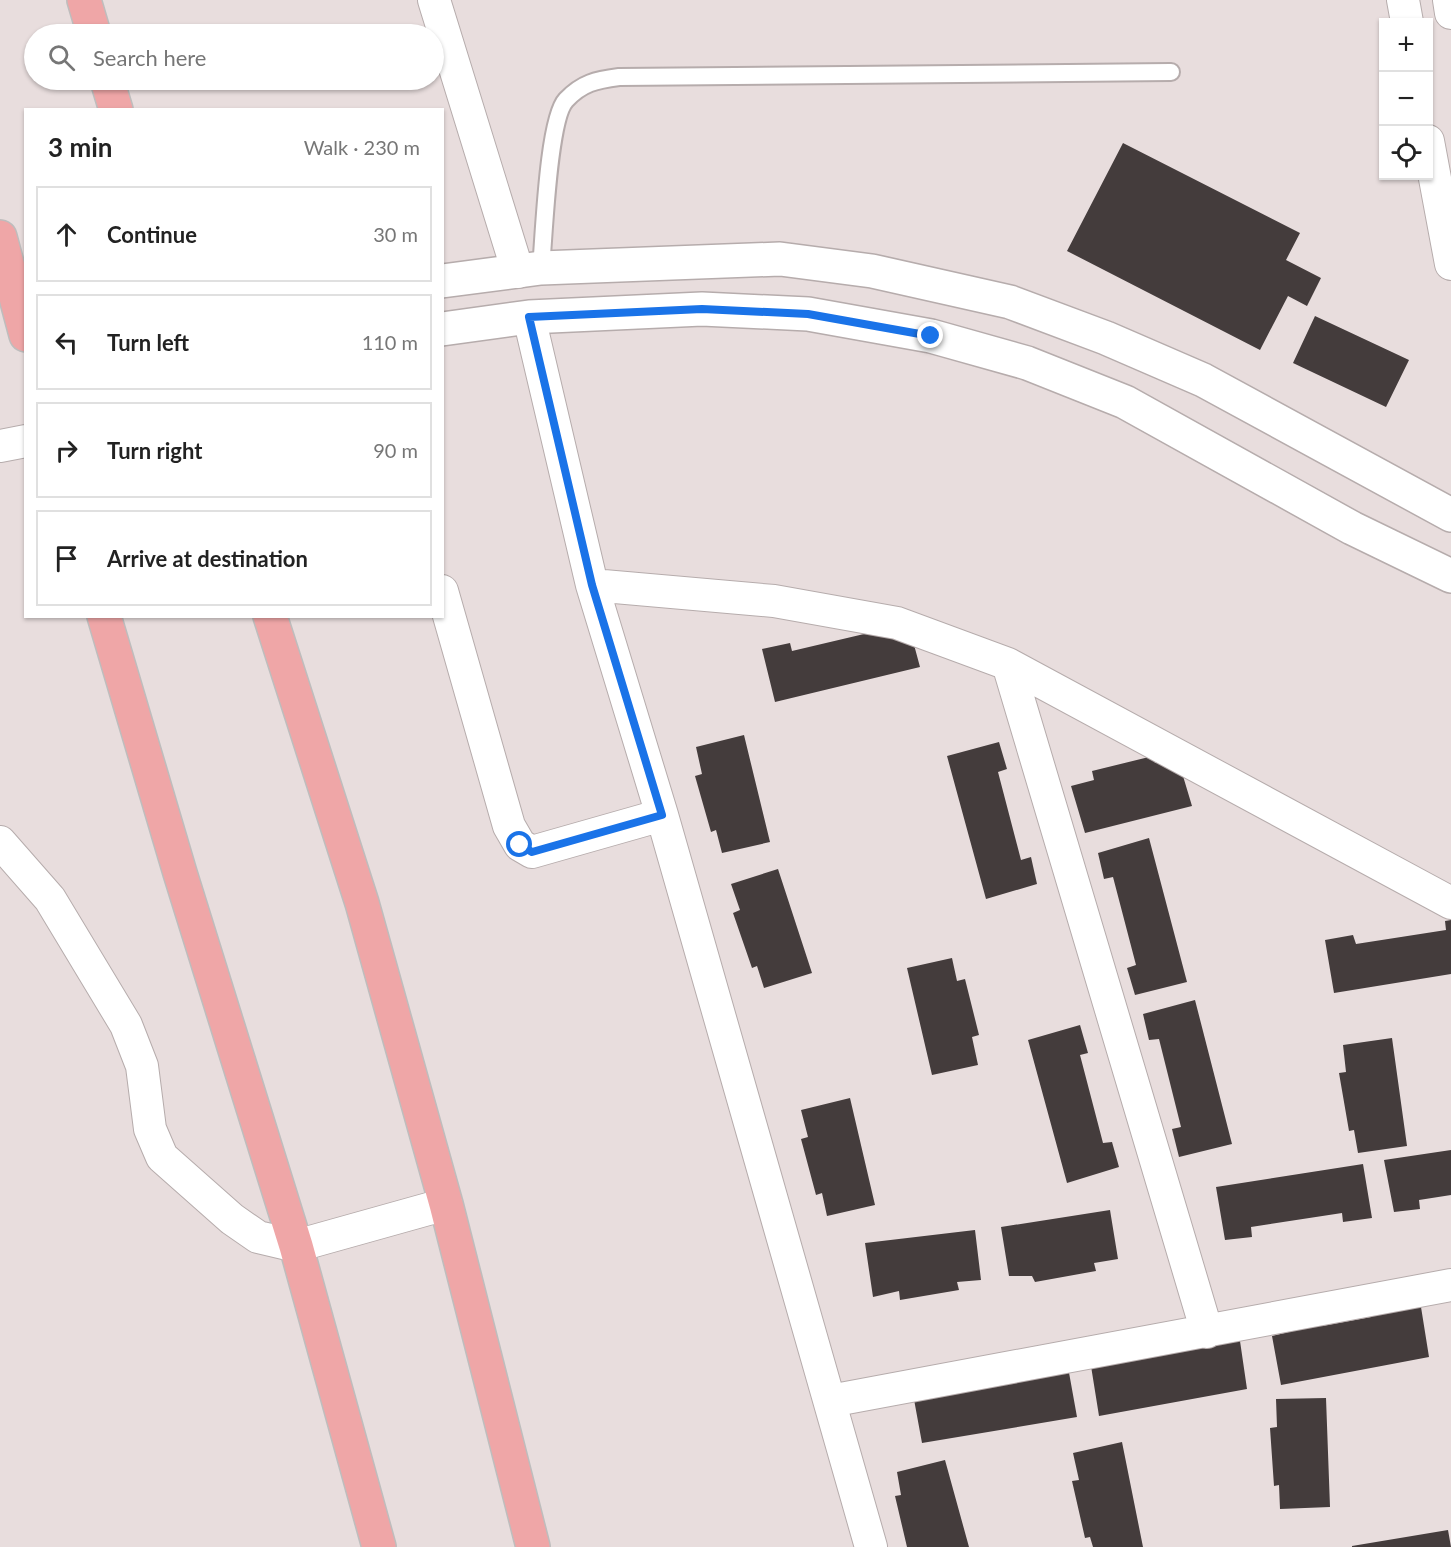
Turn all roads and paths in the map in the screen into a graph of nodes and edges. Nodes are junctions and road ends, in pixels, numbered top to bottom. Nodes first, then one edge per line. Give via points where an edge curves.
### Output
1 (84, 0) edge
2 (434, 0) edge
3 (1402, 0) edge
4 (1449, 0) edge
5 (1451, 13) edge
6 (1406, 18) edge
7 (91, 24) edge
8 (442, 24) edge
9 (444, 28) edge
10 (1171, 72) dead end
11 (110, 90) edge
12 (115, 108) edge
13 (1433, 168) edge
14 (0, 237) edge
15 (1451, 264) edge
16 (529, 270) junction
17 (444, 281) edge
18 (529, 317) junction
19 (24, 327) edge
20 (444, 329) edge
21 (24, 441) edge
22 (0, 446) edge
23 (1451, 515) edge
24 (1451, 576) edge
25 (592, 585) junction
26 (444, 598) edge
27 (105, 618) edge
28 (271, 618) edge
29 (1008, 664) junction
30 (662, 815) junction
31 (0, 842) edge
32 (1451, 903) edge
33 (446, 1204) junction
34 (296, 1246) junction
35 (1451, 1285) edge
36 (1207, 1332) junction
37 (830, 1401) junction
38 (379, 1547) edge
39 (533, 1547) edge
40 (871, 1547) edge

1 - 7 main road
2 - 8 street
3 - 6 street
4 - 5 street
9 - 16 street
10 - 16 lane via 619,77 588,81 564,101 551,142
11 - 12 main road
13 - 15 street
14 - 19 main road
16 - 17 main road
16 - 23 main road via 780,259 872,271 1010,302 1203,380
18 - 20 main road
18 - 24 main road via 702,309 808,314 931,336 1027,363 1125,402 1352,528
18 - 25 street
21 - 22 street
25 - 29 street via 774,601 897,623
25 - 30 street
26 - 30 street via 509,826 520,845 532,852
27 - 34 main road
28 - 33 main road via 362,903
29 - 32 street
29 - 36 street
30 - 37 street
31 - 34 street via 50,898 126,1025 142,1066 150,1129 162,1156 231,1219 258,1237
33 - 34 street
33 - 39 main road
34 - 38 main road
35 - 36 street
36 - 37 street
37 - 40 street

